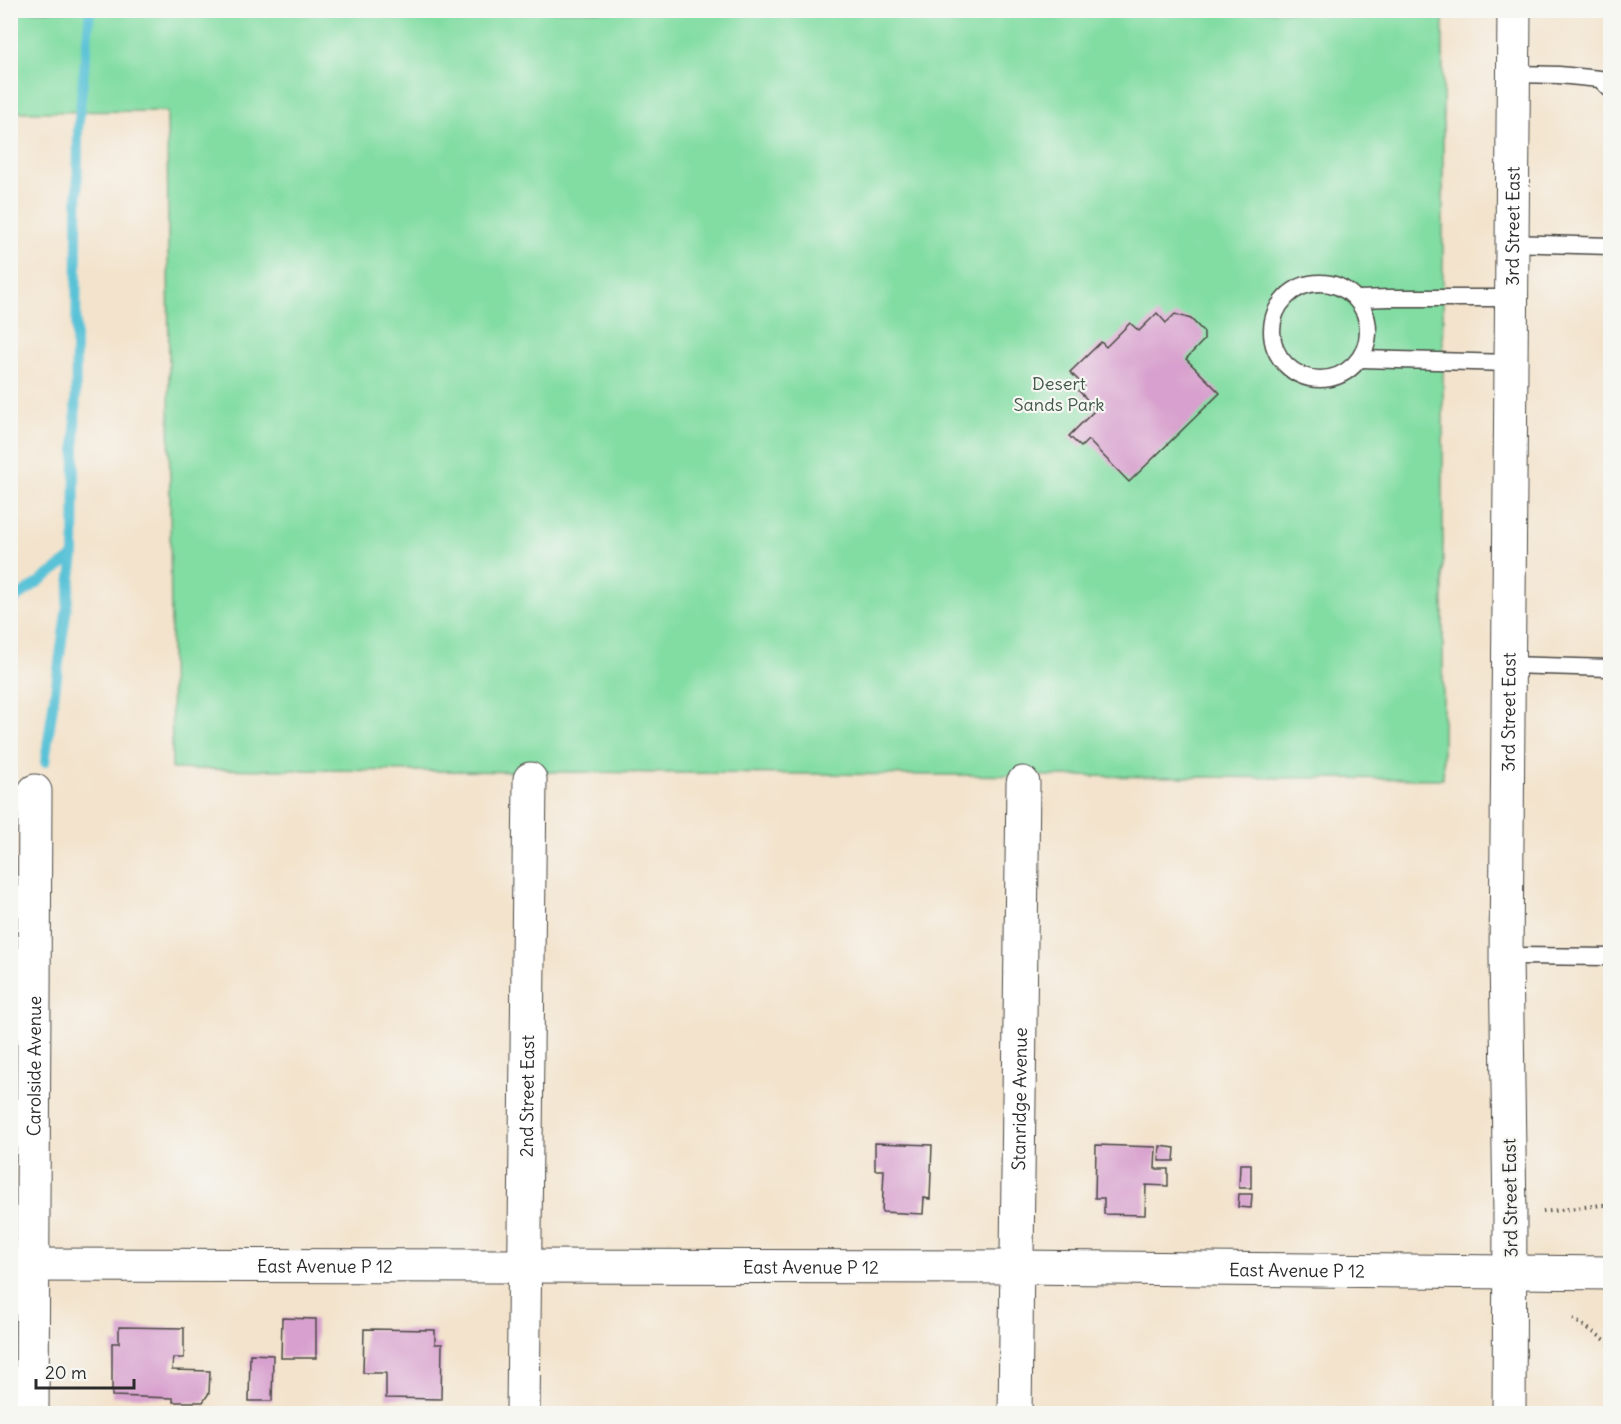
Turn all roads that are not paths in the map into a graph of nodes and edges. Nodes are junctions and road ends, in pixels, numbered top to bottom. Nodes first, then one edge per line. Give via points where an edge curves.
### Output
1 (1514, 10) edge
2 (1513, 74) junction
3 (1611, 89) edge
4 (1512, 243) junction
5 (1611, 246) edge
6 (1511, 298) junction
7 (1359, 300) junction
8 (1361, 359) junction
9 (1510, 363) junction
10 (1509, 665) junction
11 (1611, 668) edge
12 (530, 779) dead end
13 (1023, 783) dead end
14 (35, 791) dead end
15 (1506, 956) junction
16 (1611, 957) edge
17 (22, 1265) edge
18 (524, 1266) junction
19 (1016, 1267) junction
20 (1511, 1272) junction
21 (1611, 1273) edge
22 (32, 1413) edge
23 (523, 1413) edge
24 (1015, 1413) edge
25 (1509, 1413) edge

1 - 2 street, 3rd Street East
2 - 3 lane via 1600,79
2 - 4 street, 3rd Street East
4 - 5 lane
4 - 6 street, 3rd Street East
6 - 7 lane
6 - 9 street, 3rd Street East
7 - 8 lane via 1369,329
7 - 8 lane via 1331,284 1299,287 1277,309 1272,341 1289,369 1303,376 1335,378
8 - 9 lane
9 - 10 street, 3rd Street East
10 - 11 lane
10 - 15 street, 3rd Street East
12 - 18 street, 2nd Street East
13 - 19 street, Stanridge Avenue
14 - 17 street, Carolside Avenue
15 - 16 lane
15 - 20 street, 3rd Street East
17 - 18 street, East Avenue P 12
17 - 22 street, Carolside Avenue
18 - 19 street, East Avenue P 12
18 - 23 street, 2nd Street East
19 - 20 street, East Avenue P 12
19 - 24 street, Stanridge Avenue
20 - 21 street, East Avenue P 12
20 - 25 street, 3rd Street East

